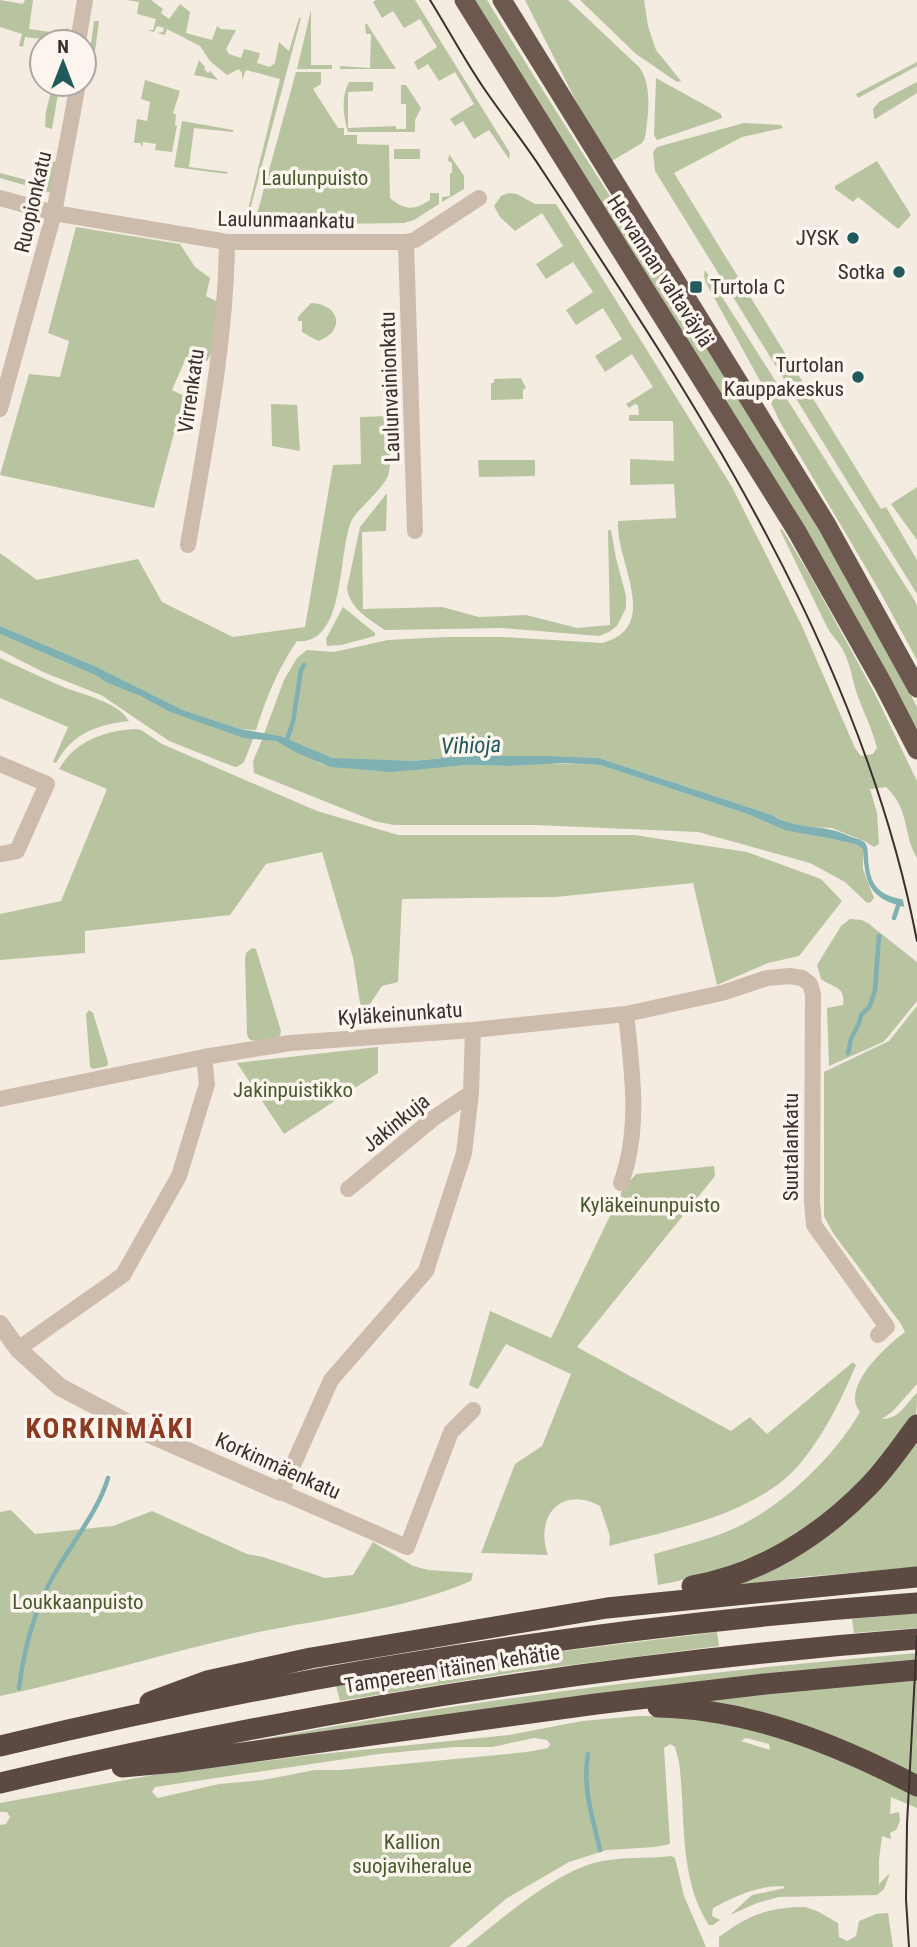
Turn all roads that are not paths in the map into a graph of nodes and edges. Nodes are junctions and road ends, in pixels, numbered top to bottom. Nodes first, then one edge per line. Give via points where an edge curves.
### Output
1 (85, 0) edge
2 (464, 0) edge
3 (502, 0) edge
4 (517, 0) edge
5 (80, 28) edge
6 (541, 63) junction
7 (75, 98) edge
8 (0, 198) edge
9 (478, 198) dead end
10 (54, 213) junction
11 (227, 242) junction
12 (406, 242) junction
13 (0, 409) edge
14 (415, 531) dead end
15 (188, 545) dead end
16 (917, 688) edge
17 (917, 750) edge
18 (0, 764) edge
19 (0, 854) edge
20 (802, 978) joint
21 (626, 1014) junction
22 (473, 1030) junction
23 (204, 1057) junction
24 (471, 1093) junction
25 (0, 1099) edge
26 (621, 1183) dead end
27 (348, 1189) dead end
28 (0, 1324) edge
29 (878, 1335) dead end
30 (18, 1349) junction
31 (473, 1410) dead end
32 (917, 1425) edge
33 (281, 1492) junction
34 (917, 1577) edge
35 (917, 1604) edge
36 (607, 1608) junction
37 (917, 1639) edge
38 (917, 1670) edge
39 (596, 1704) junction
40 (82, 1726) junction
41 (0, 1746) edge
42 (43, 1773) junction
43 (0, 1783) edge
44 (917, 1786) edge

1 - 5 street
2 - 17 highway, Hervannan valtaväylä via 796,530
3 - 6 highway, Hervannan valtaväylä
4 - 6 highway
6 - 16 highway, Hervannan valtaväylä via 828,524
7 - 10 street, Ruopionkatu
8 - 10 street, Laulunmaankatu
9 - 12 street, Laulunmaankatu
10 - 11 street, Laulunmaankatu
10 - 13 street, Ruopionkatu
11 - 12 street, Laulunmaankatu
11 - 15 street, Virrenkatu via 217,370
12 - 14 street, Laulunvainionkatu
18 - 19 street via 47,784 17,851
20 - 21 street, Kyläkeinunkatu via 767,978
20 - 29 street, Suutalankatu via 813,994 814,1225 887,1327
21 - 22 street, Kyläkeinunkatu
21 - 26 street via 633,1134
22 - 23 street, Kyläkeinunkatu via 290,1043
22 - 24 street
23 - 25 street, Kyläkeinunkatu
23 - 30 street via 207,1084 180,1173 123,1275
24 - 27 street, Jakinkuja
24 - 33 street via 464,1153 425,1271 331,1380
28 - 30 street, Korkinmäenkatu
30 - 33 street, Korkinmäenkatu via 60,1387
31 - 33 street, Korkinmäenkatu via 451,1432 407,1548
32 - 36 highway via 860,1494 836,1517 786,1551 713,1583
34 - 36 highway
35 - 40 highway, Tampereen itäinen kehätie via 561,1641 380,1669
36 - 40 highway via 311,1658 207,1681
37 - 42 highway, Tampereen itäinen kehätie via 739,1655 500,1686 262,1726
38 - 39 highway
39 - 42 highway via 177,1762
39 - 44 highway via 679,1708 751,1719 814,1739
40 - 41 highway, Tampereen itäinen kehätie
42 - 43 highway, Tampereen itäinen kehätie

